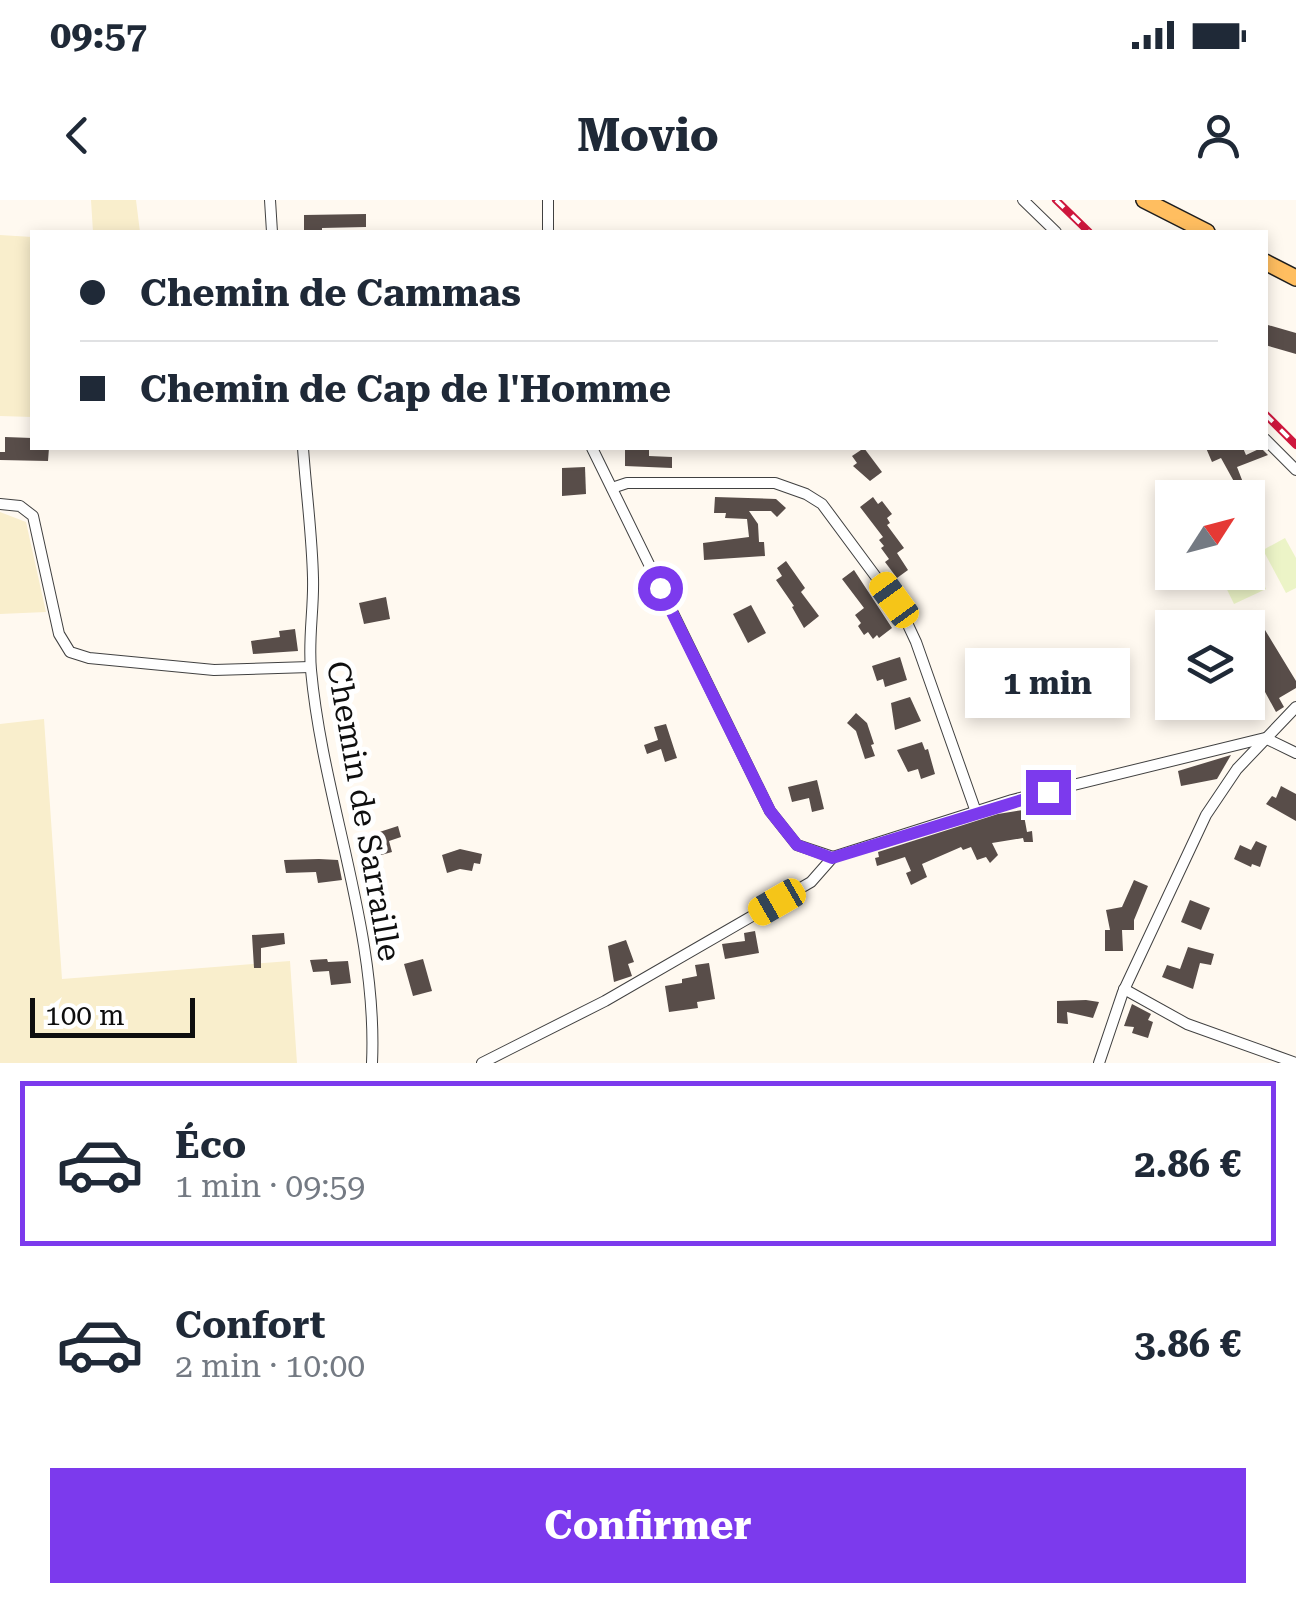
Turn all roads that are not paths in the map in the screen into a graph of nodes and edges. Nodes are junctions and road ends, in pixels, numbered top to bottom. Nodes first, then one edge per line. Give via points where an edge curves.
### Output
1 (270, 200) edge
2 (548, 200) edge
3 (1023, 200) edge
4 (1144, 200) edge
5 (272, 230) edge
6 (548, 230) edge
7 (1054, 230) edge
8 (1203, 230) edge
9 (1268, 264) edge
10 (1296, 278) edge
11 (1268, 442) edge
12 (303, 450) edge
13 (593, 450) edge
14 (1296, 470) edge
15 (612, 488) junction
16 (0, 504) edge
17 (310, 667) junction
18 (1296, 707) edge
19 (1264, 738) junction
20 (1296, 753) edge
21 (976, 812) junction
22 (832, 858) junction
23 (1124, 989) junction
24 (372, 1063) edge
25 (482, 1063) edge
26 (1099, 1063) edge
27 (1296, 1063) edge

1 - 5 street
2 - 6 street
3 - 7 street
4 - 8 main road
9 - 10 main road
11 - 14 street
12 - 17 street, Chemin de Sarraille via 313,579
13 - 15 street
15 - 21 street via 775,483 822,504 902,612
15 - 22 street via 770,811 797,845
16 - 17 street via 33,516 59,634 70,652 214,670
17 - 24 street, Chemin de Sarraille via 367,968
18 - 19 street
19 - 20 street
19 - 21 street
19 - 23 street via 1206,815
21 - 22 street
22 - 25 street via 812,882
23 - 26 street
23 - 27 street via 1187,1024

